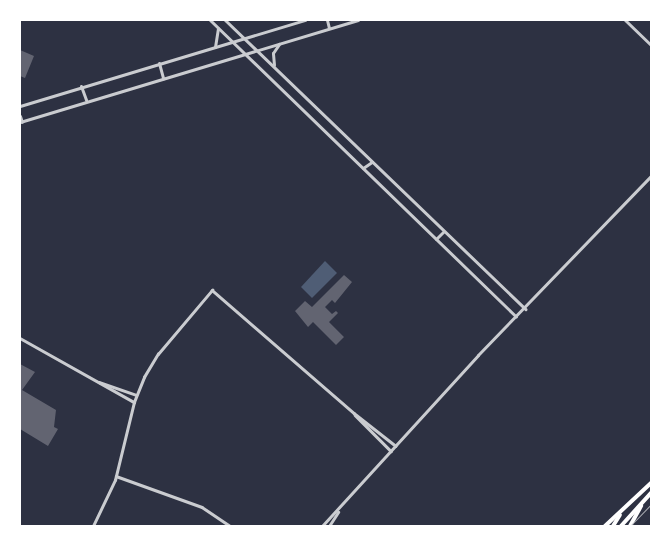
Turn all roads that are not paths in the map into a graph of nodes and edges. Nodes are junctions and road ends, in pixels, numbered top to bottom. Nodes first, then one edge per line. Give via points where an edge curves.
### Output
1 (210, 20) edge
2 (225, 20) edge
3 (305, 20) edge
4 (327, 20) edge
5 (358, 20) edge
6 (625, 20) edge
7 (218, 28) junction
8 (329, 28) junction
9 (244, 38) junction
10 (231, 42) junction
11 (279, 44) junction
12 (651, 45) edge
13 (215, 47) junction
14 (257, 50) junction
15 (244, 54) junction
16 (159, 63) junction
17 (277, 70) junction
18 (163, 78) junction
19 (81, 86) junction
20 (86, 100) junction
21 (20, 106) edge
22 (20, 116) edge
23 (21, 122) edge
24 (372, 162) junction
25 (363, 168) junction
26 (651, 176) edge
27 (444, 231) junction
28 (436, 239) junction
29 (525, 309) junction
30 (516, 317) junction
31 (20, 338) edge
32 (97, 382) junction
33 (136, 395) junction
34 (134, 402) junction
35 (354, 413) junction
36 (396, 446) junction
37 (392, 451) junction
38 (116, 476) junction
39 (651, 483) edge
40 (651, 493) edge
41 (643, 502) junction
42 (341, 507) junction
43 (625, 509) junction
44 (93, 526) edge
45 (230, 526) edge
46 (322, 526) edge
47 (329, 526) edge
48 (605, 526) edge
49 (613, 526) edge
50 (621, 526) edge
51 (630, 526) edge

1 - 7 street
2 - 9 street
3 - 9 street
4 - 8 street
5 - 8 street
6 - 12 street
7 - 10 street
7 - 13 street
8 - 11 street
9 - 10 street
9 - 14 street
10 - 13 street
10 - 15 street
11 - 14 street
11 - 17 street via 272,56
13 - 16 street
14 - 15 street
14 - 17 street
15 - 18 street
15 - 25 street
16 - 18 street
16 - 19 street
17 - 24 street
18 - 20 street
19 - 20 street
19 - 21 street
20 - 23 street
22 - 23 street
24 - 25 street
24 - 27 street
25 - 28 street
26 - 29 street
27 - 28 street
27 - 29 street
28 - 30 street
29 - 30 street
30 - 36 street
31 - 32 street
32 - 33 street
32 - 34 street
33 - 34 street
33 - 35 street via 158,354 212,290
34 - 38 street
35 - 36 street
35 - 37 street
36 - 37 street
37 - 42 street
38 - 44 street
38 - 45 street via 202,507
39 - 43 main road
40 - 41 main road
41 - 50 main road
41 - 51 main road
42 - 46 street
42 - 47 street
43 - 48 main road
43 - 49 main road

